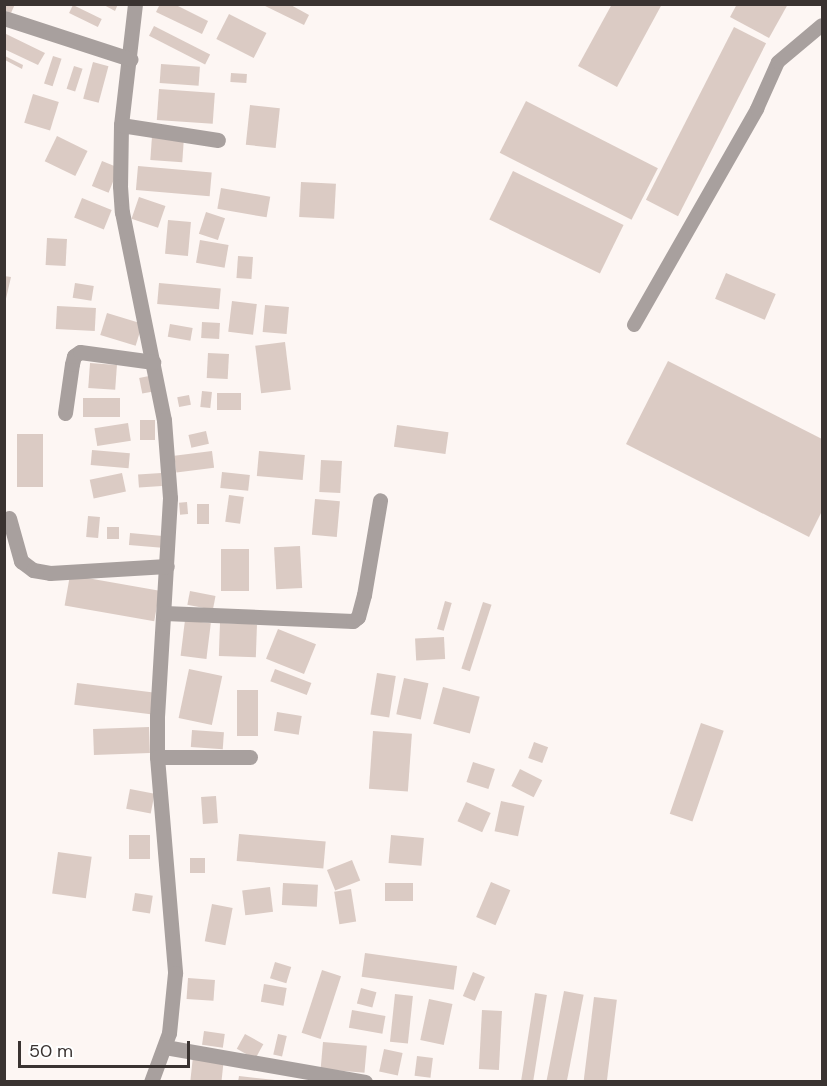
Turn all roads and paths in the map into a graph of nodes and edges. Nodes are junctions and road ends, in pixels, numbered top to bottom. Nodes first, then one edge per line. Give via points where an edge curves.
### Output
1 (135, 4) edge
2 (4, 18) edge
3 (822, 25) edge
4 (130, 59) junction
5 (121, 125) junction
6 (218, 140) dead end
7 (634, 325) dead end
8 (153, 362) junction
9 (65, 413) dead end
10 (380, 500) dead end
11 (9, 518) dead end
12 (167, 566) junction
13 (164, 613) junction
14 (157, 757) junction
15 (250, 757) dead end
16 (165, 1047) junction
17 (152, 1082) edge
18 (365, 1082) edge

1 - 4 street
2 - 4 street
3 - 7 lane via 778,62 757,109
4 - 5 street
5 - 6 street
5 - 8 street via 122,212
8 - 9 street via 80,352 72,364
8 - 12 street via 164,420 170,498
10 - 13 street via 364,595 358,617 353,621
11 - 12 street via 21,561 33,570 50,573
12 - 13 street
13 - 14 street
14 - 15 street
14 - 16 street via 174,973
16 - 17 street
16 - 18 street

